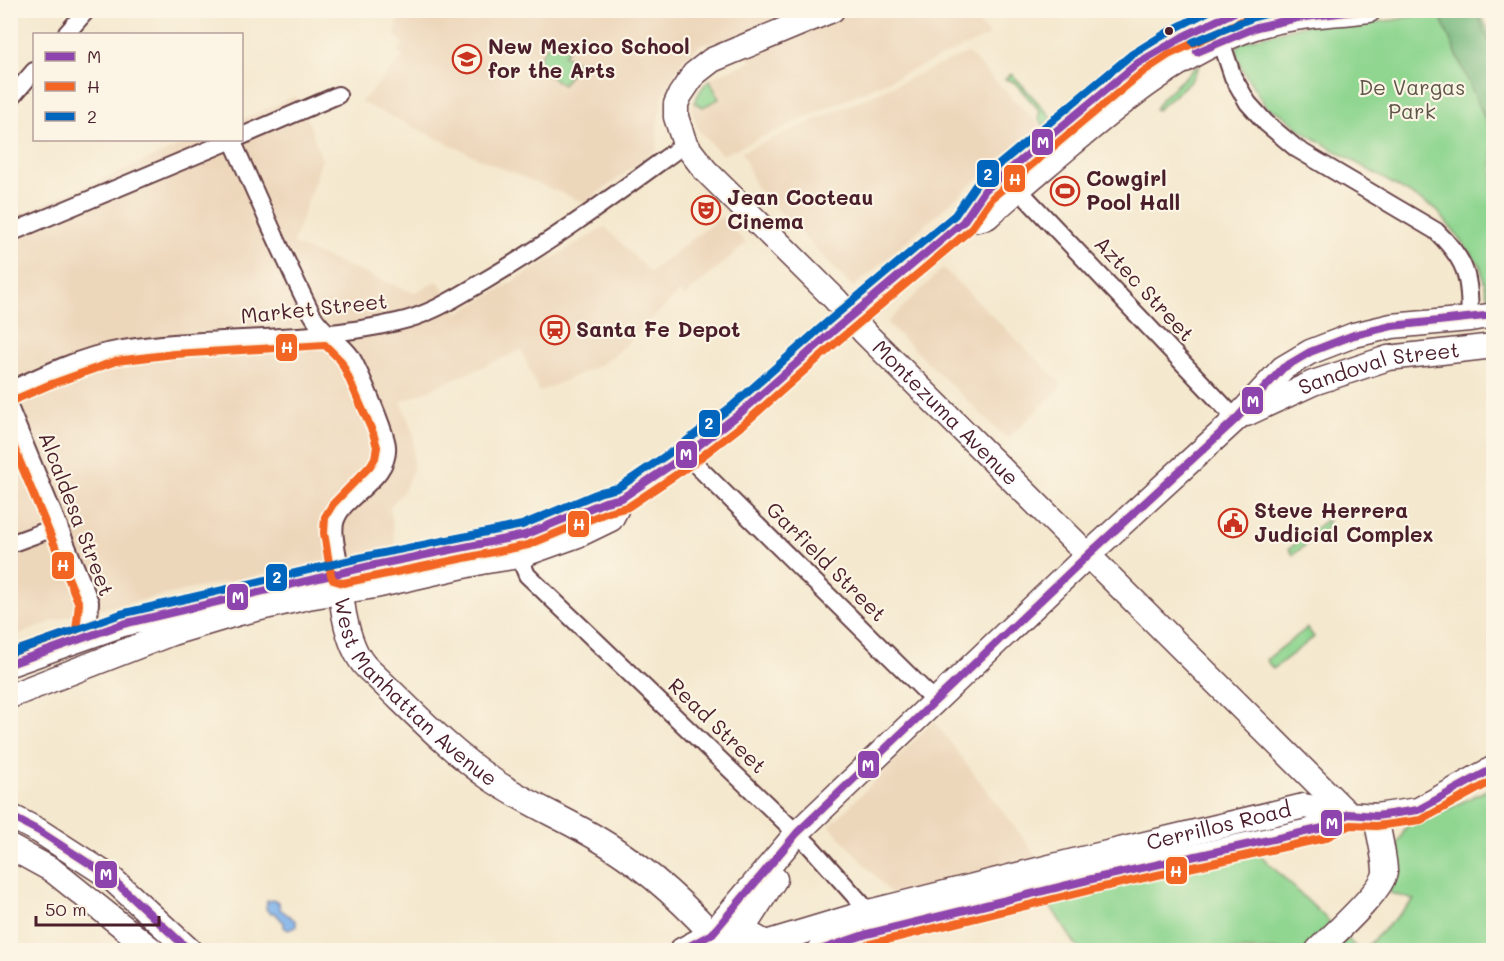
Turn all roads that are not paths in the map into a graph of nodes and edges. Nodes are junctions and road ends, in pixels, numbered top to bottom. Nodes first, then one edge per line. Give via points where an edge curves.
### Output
1 (87, 10) edge
2 (832, 10) edge
3 (1240, 10) edge
4 (1369, 10) edge
5 (1212, 25) edge
6 (67, 33) edge
7 (33, 72) edge
8 (338, 95) dead end
9 (10, 99) edge
10 (1084, 108) junction
11 (243, 136) edge
12 (230, 141) edge
13 (232, 141) edge
14 (685, 144) junction
15 (1018, 189) junction
16 (963, 222) junction
17 (10, 233) edge
18 (850, 317) junction
19 (1482, 317) edge
20 (329, 334) junction
21 (1494, 346) edge
22 (10, 390) edge
23 (10, 409) edge
24 (1236, 419) junction
25 (686, 455) junction
26 (622, 498) junction
27 (589, 510) junction
28 (59, 526) junction
29 (10, 544) edge
30 (1088, 555) junction
31 (519, 556) junction
32 (341, 583) junction
33 (85, 638) junction
34 (10, 664) edge
35 (10, 696) edge
36 (935, 700) junction
37 (1494, 768) edge
38 (1348, 814) junction
39 (10, 816) edge
40 (1376, 816) junction
41 (796, 833) junction
42 (10, 847) edge
43 (868, 923) junction
44 (746, 940) edge
45 (139, 943) edge
46 (713, 945) edge
47 (152, 951) edge
48 (189, 951) edge
49 (682, 951) edge
50 (820, 951) edge
51 (1318, 951) edge

1 - 6 street
2 - 14 street, Montezuma Avenue via 712,60 694,75 676,104 675,117
3 - 5 street
4 - 5 street via 1257,27
5 - 10 street via 1156,51
5 - 15 street via 1207,36 1156,65 1123,102
5 - 19 street via 1233,77 1266,123 1297,149 1436,231 1463,264
7 - 9 street
8 - 11 street
10 - 15 street via 1070,133 1018,178
10 - 16 street via 985,190
12 - 17 street
13 - 20 street, West Manhattan Avenue via 313,317
14 - 18 street, Montezuma Avenue via 705,170
14 - 20 street, Market Street via 521,260 431,312 396,323
15 - 16 street via 987,217
15 - 24 street, Aztec Street
16 - 18 street
18 - 25 street
18 - 30 street, Montezuma Avenue
19 - 24 street, Sandoval Street via 1392,326 1310,352 1283,368
20 - 22 street, Market Street via 114,351
20 - 32 street, West Manhattan Avenue via 350,355 388,447 378,473 335,521
21 - 24 street, Sandoval Street via 1388,358 1312,383
23 - 28 street, Alcaldesa Street
24 - 30 street, Sandoval Street
25 - 26 street
25 - 36 street, Garfield Street
26 - 27 street
26 - 31 street via 611,519
27 - 31 street via 564,532 525,545
27 - 32 street via 525,535
28 - 29 street
28 - 33 street, Alcaldesa Street via 90,602
30 - 36 street, Sandoval Street
30 - 38 street, Montezuma Avenue
31 - 32 street
31 - 41 street, Read Street via 527,575
32 - 33 street via 123,624
32 - 35 street via 308,597 172,633
32 - 46 street, West Manhattan Avenue via 350,638 362,664 492,780 596,837 633,863 674,897
33 - 34 street
36 - 41 street, Sandoval Street
37 - 40 street, Cerrillos Road via 1418,810
38 - 40 street, Cerrillos Road
38 - 43 street, Cerrillos Road via 1304,806 1117,850
39 - 48 street via 110,877
40 - 51 street via 1385,873 1369,898
41 - 43 street, Read Street
41 - 44 street, Sandoval Street
41 - 46 street, Sandoval Street
42 - 45 street via 52,870
43 - 44 street, Cerrillos Road via 766,943
43 - 50 street, Cerrillos Road
44 - 46 street, Sandoval Street
45 - 47 street
46 - 49 street

